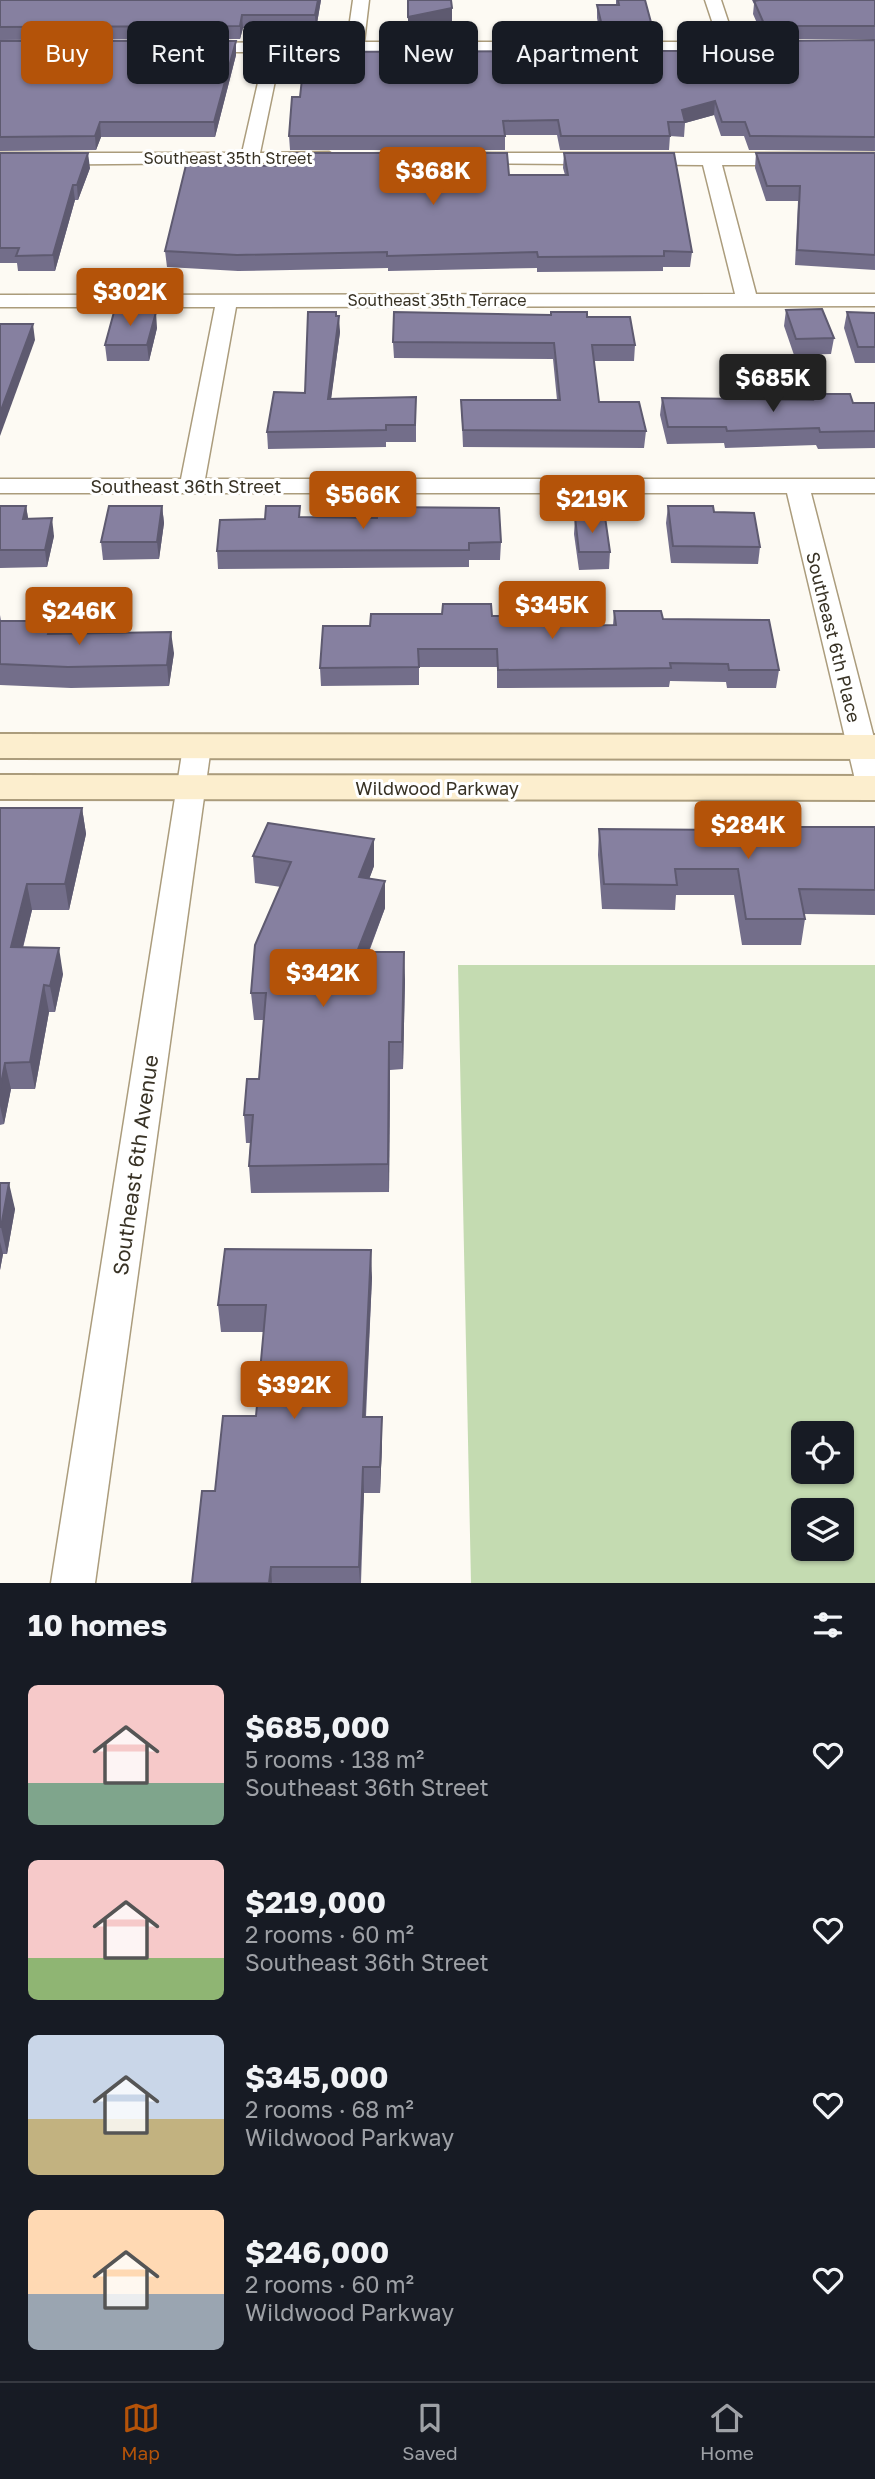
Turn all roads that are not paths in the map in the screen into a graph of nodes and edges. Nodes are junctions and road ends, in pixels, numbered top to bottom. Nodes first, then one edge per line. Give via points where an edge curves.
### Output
1 (361, 0) edge
2 (713, 0) edge
3 (358, 21) edge
4 (720, 21) edge
5 (365, 47) edge
6 (875, 47) edge
7 (677, 48) edge
8 (799, 48) edge
9 (266, 84) edge
10 (250, 158) junction
11 (0, 159) edge
12 (348, 159) edge
13 (446, 159) edge
14 (711, 159) junction
15 (875, 159) edge
16 (228, 300) junction
17 (747, 300) junction
18 (875, 300) edge
19 (0, 301) edge
20 (0, 486) edge
21 (192, 486) junction
22 (797, 486) junction
23 (875, 486) edge
24 (0, 746) edge
25 (197, 747) junction
26 (868, 747) edge
27 (0, 788) edge
28 (190, 788) junction
29 (873, 788) edge
30 (73, 1583) edge

1 - 3 street
2 - 4 street
5 - 7 street
6 - 8 street
9 - 10 street
10 - 11 street, Southeast 35th Street
10 - 12 street, Southeast 35th Street
13 - 14 street
14 - 15 street
14 - 17 street
16 - 17 street, Southeast 35th Terrace
16 - 19 street, Southeast 35th Terrace
16 - 21 street
17 - 18 street, Southeast 35th Terrace
20 - 21 street, Southeast 36th Street
21 - 22 street, Southeast 36th Street
22 - 23 street, Southeast 36th Street
22 - 26 street, Southeast 6th Place
24 - 25 street
25 - 26 street
25 - 28 street, Southeast 6th Avenue
26 - 29 street, Southeast 6th Place
27 - 28 street, Wildwood Parkway
28 - 29 street, Wildwood Parkway
28 - 30 street, Southeast 6th Avenue

